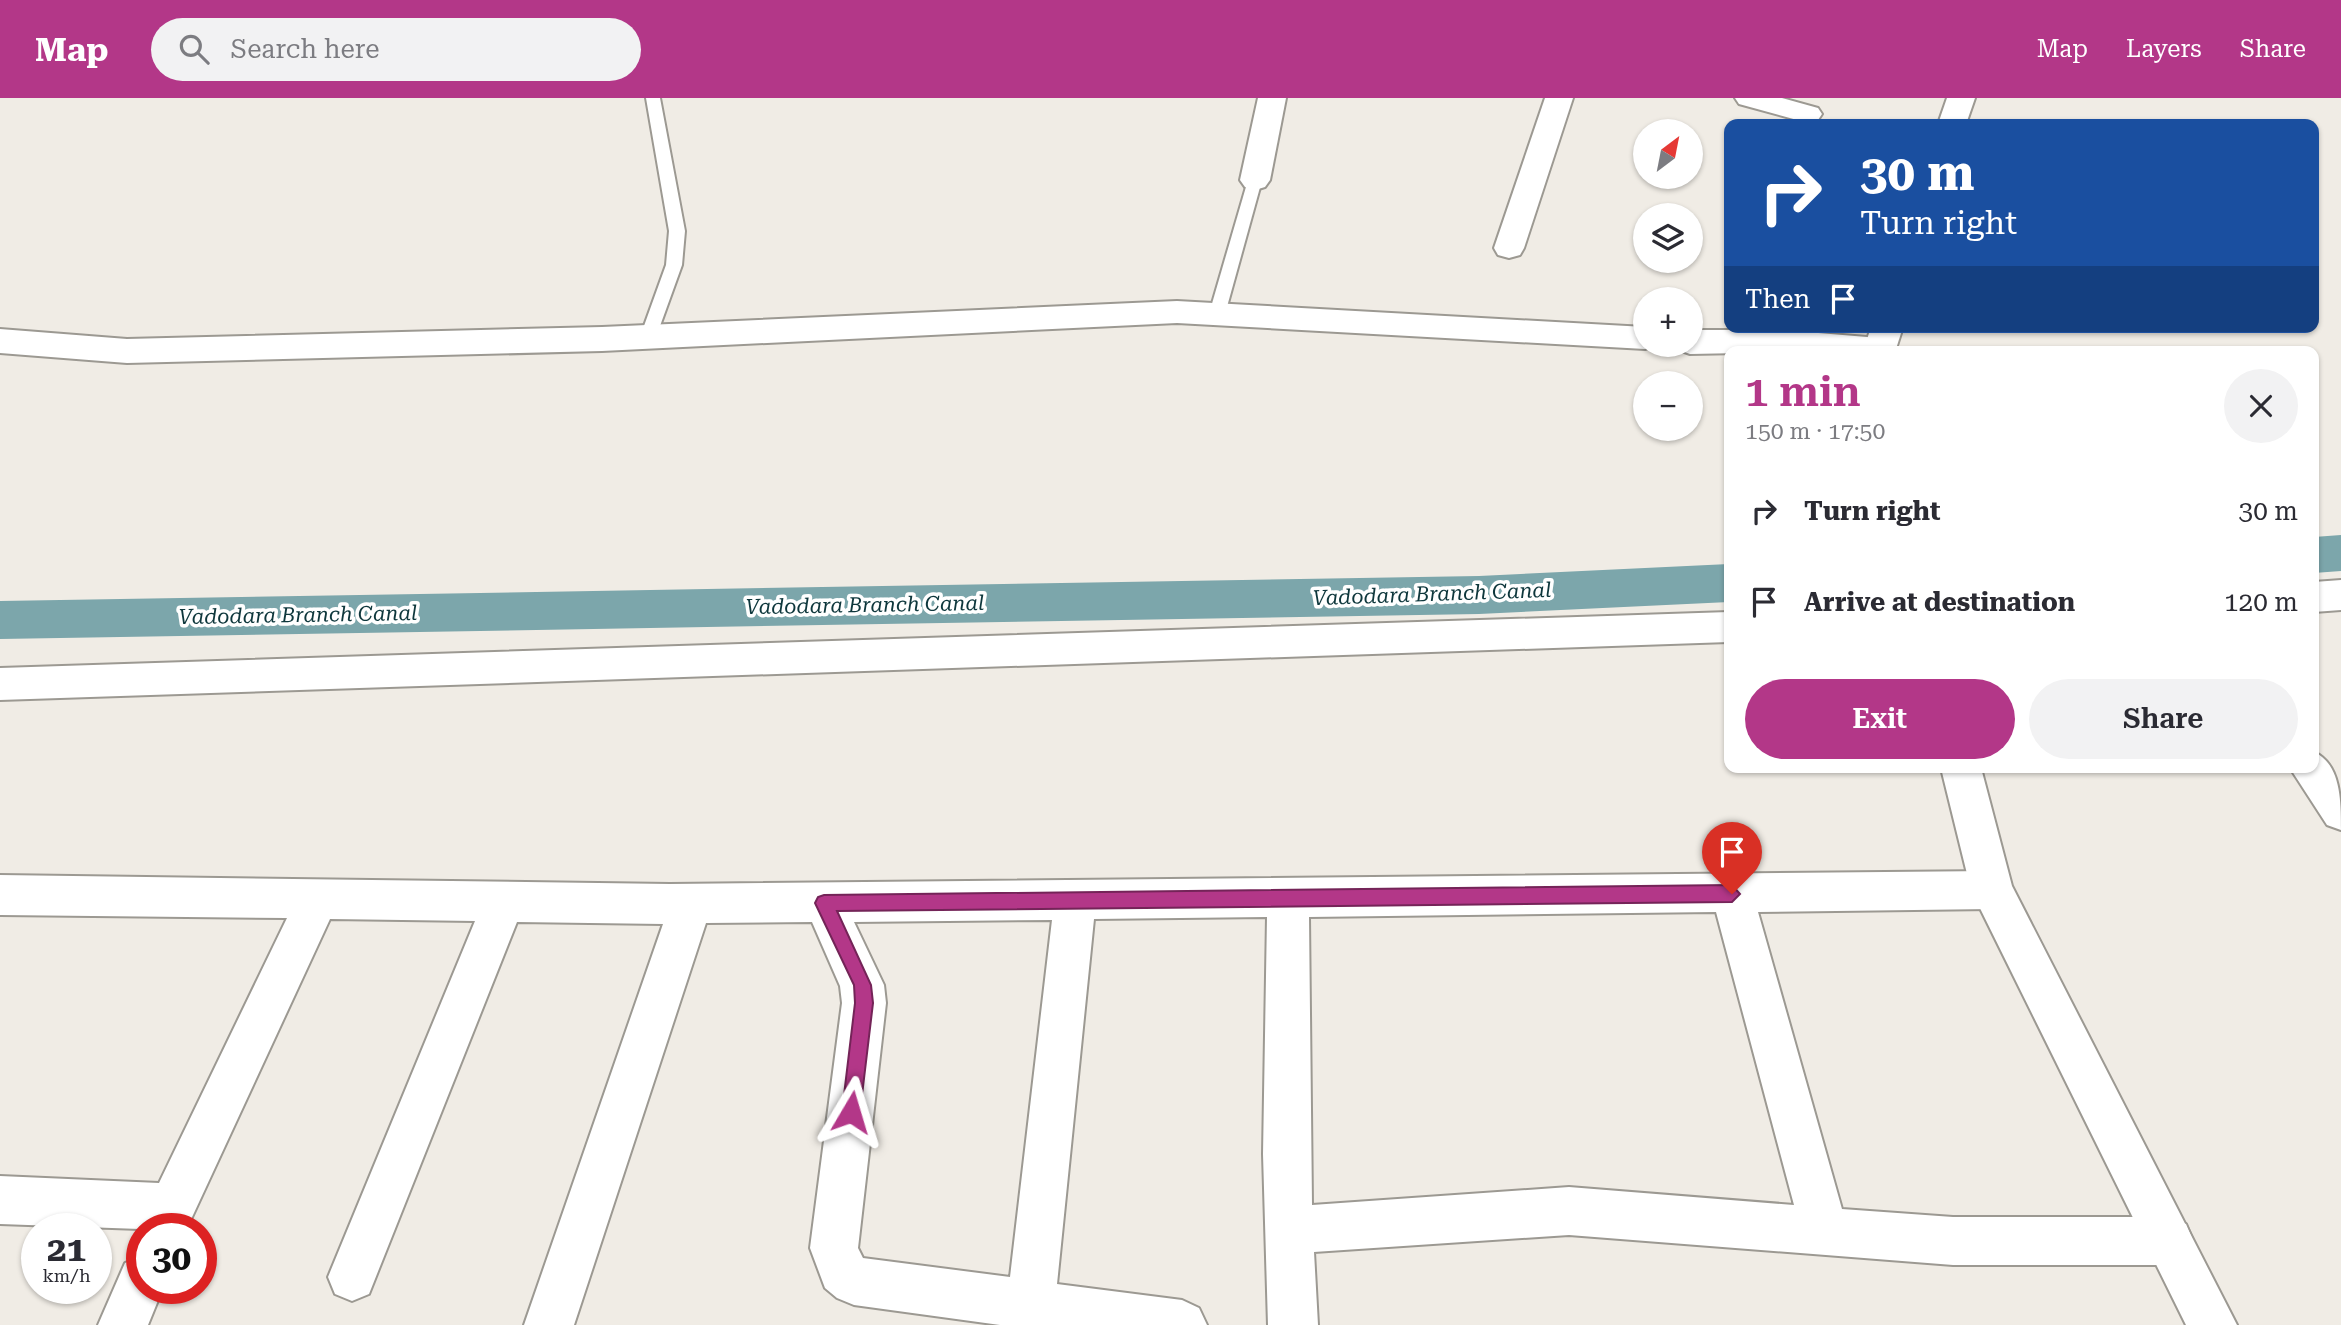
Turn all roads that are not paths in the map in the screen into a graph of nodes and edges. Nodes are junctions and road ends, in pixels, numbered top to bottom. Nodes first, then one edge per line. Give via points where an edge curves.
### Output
1 (653, 98) edge
2 (1272, 98) edge
3 (1559, 98) edge
4 (1749, 98) edge
5 (1961, 98) edge
6 (1808, 112) edge
7 (1954, 119) edge
8 (1255, 180) joint
9 (1510, 248) dead end
10 (1217, 314) junction
11 (648, 337) junction
12 (1633, 337) edge
13 (0, 341) edge
14 (1703, 342) edge
15 (1881, 343) edge
16 (2341, 595) edge
17 (2319, 597) edge
18 (1724, 627) edge
19 (0, 684) edge
20 (1963, 773) edge
21 (2313, 773) edge
22 (2341, 812) edge
23 (1992, 890) junction
24 (1732, 894) junction
25 (0, 895) edge
26 (1288, 897) junction
27 (318, 900) junction
28 (1074, 900) junction
29 (504, 902) junction
30 (824, 903) junction
31 (691, 904) junction
32 (0, 1200) edge
33 (169, 1213) edge
34 (126, 1214) edge
35 (1290, 1230) junction
36 (1825, 1231) junction
37 (2169, 1241) junction
38 (352, 1277) dead end
39 (132, 1304) edge
40 (1031, 1304) junction
41 (123, 1325) edge
42 (549, 1325) edge
43 (1182, 1325) edge
44 (1293, 1325) edge
45 (2212, 1325) edge

1 - 11 lane via 677,231 674,265
2 - 8 street
3 - 9 street
4 - 6 street
5 - 7 street
8 - 10 lane
10 - 11 street via 1177,312
10 - 12 street
11 - 13 street via 127,351
14 - 15 street
16 - 17 street
18 - 19 street
20 - 23 street
21 - 22 street
23 - 24 street
23 - 37 street
24 - 26 street
24 - 36 street
25 - 27 street
26 - 28 street
26 - 35 street via 1286,1154
27 - 29 street
27 - 33 street
28 - 30 street
28 - 40 street
29 - 31 street
29 - 38 street
30 - 31 street
30 - 40 street via 862,985 864,1003 836,1262 854,1281
31 - 42 street
32 - 34 street
35 - 36 street via 1569,1211
35 - 44 street
36 - 37 street via 1953,1241
37 - 45 street
39 - 41 street
40 - 43 street

